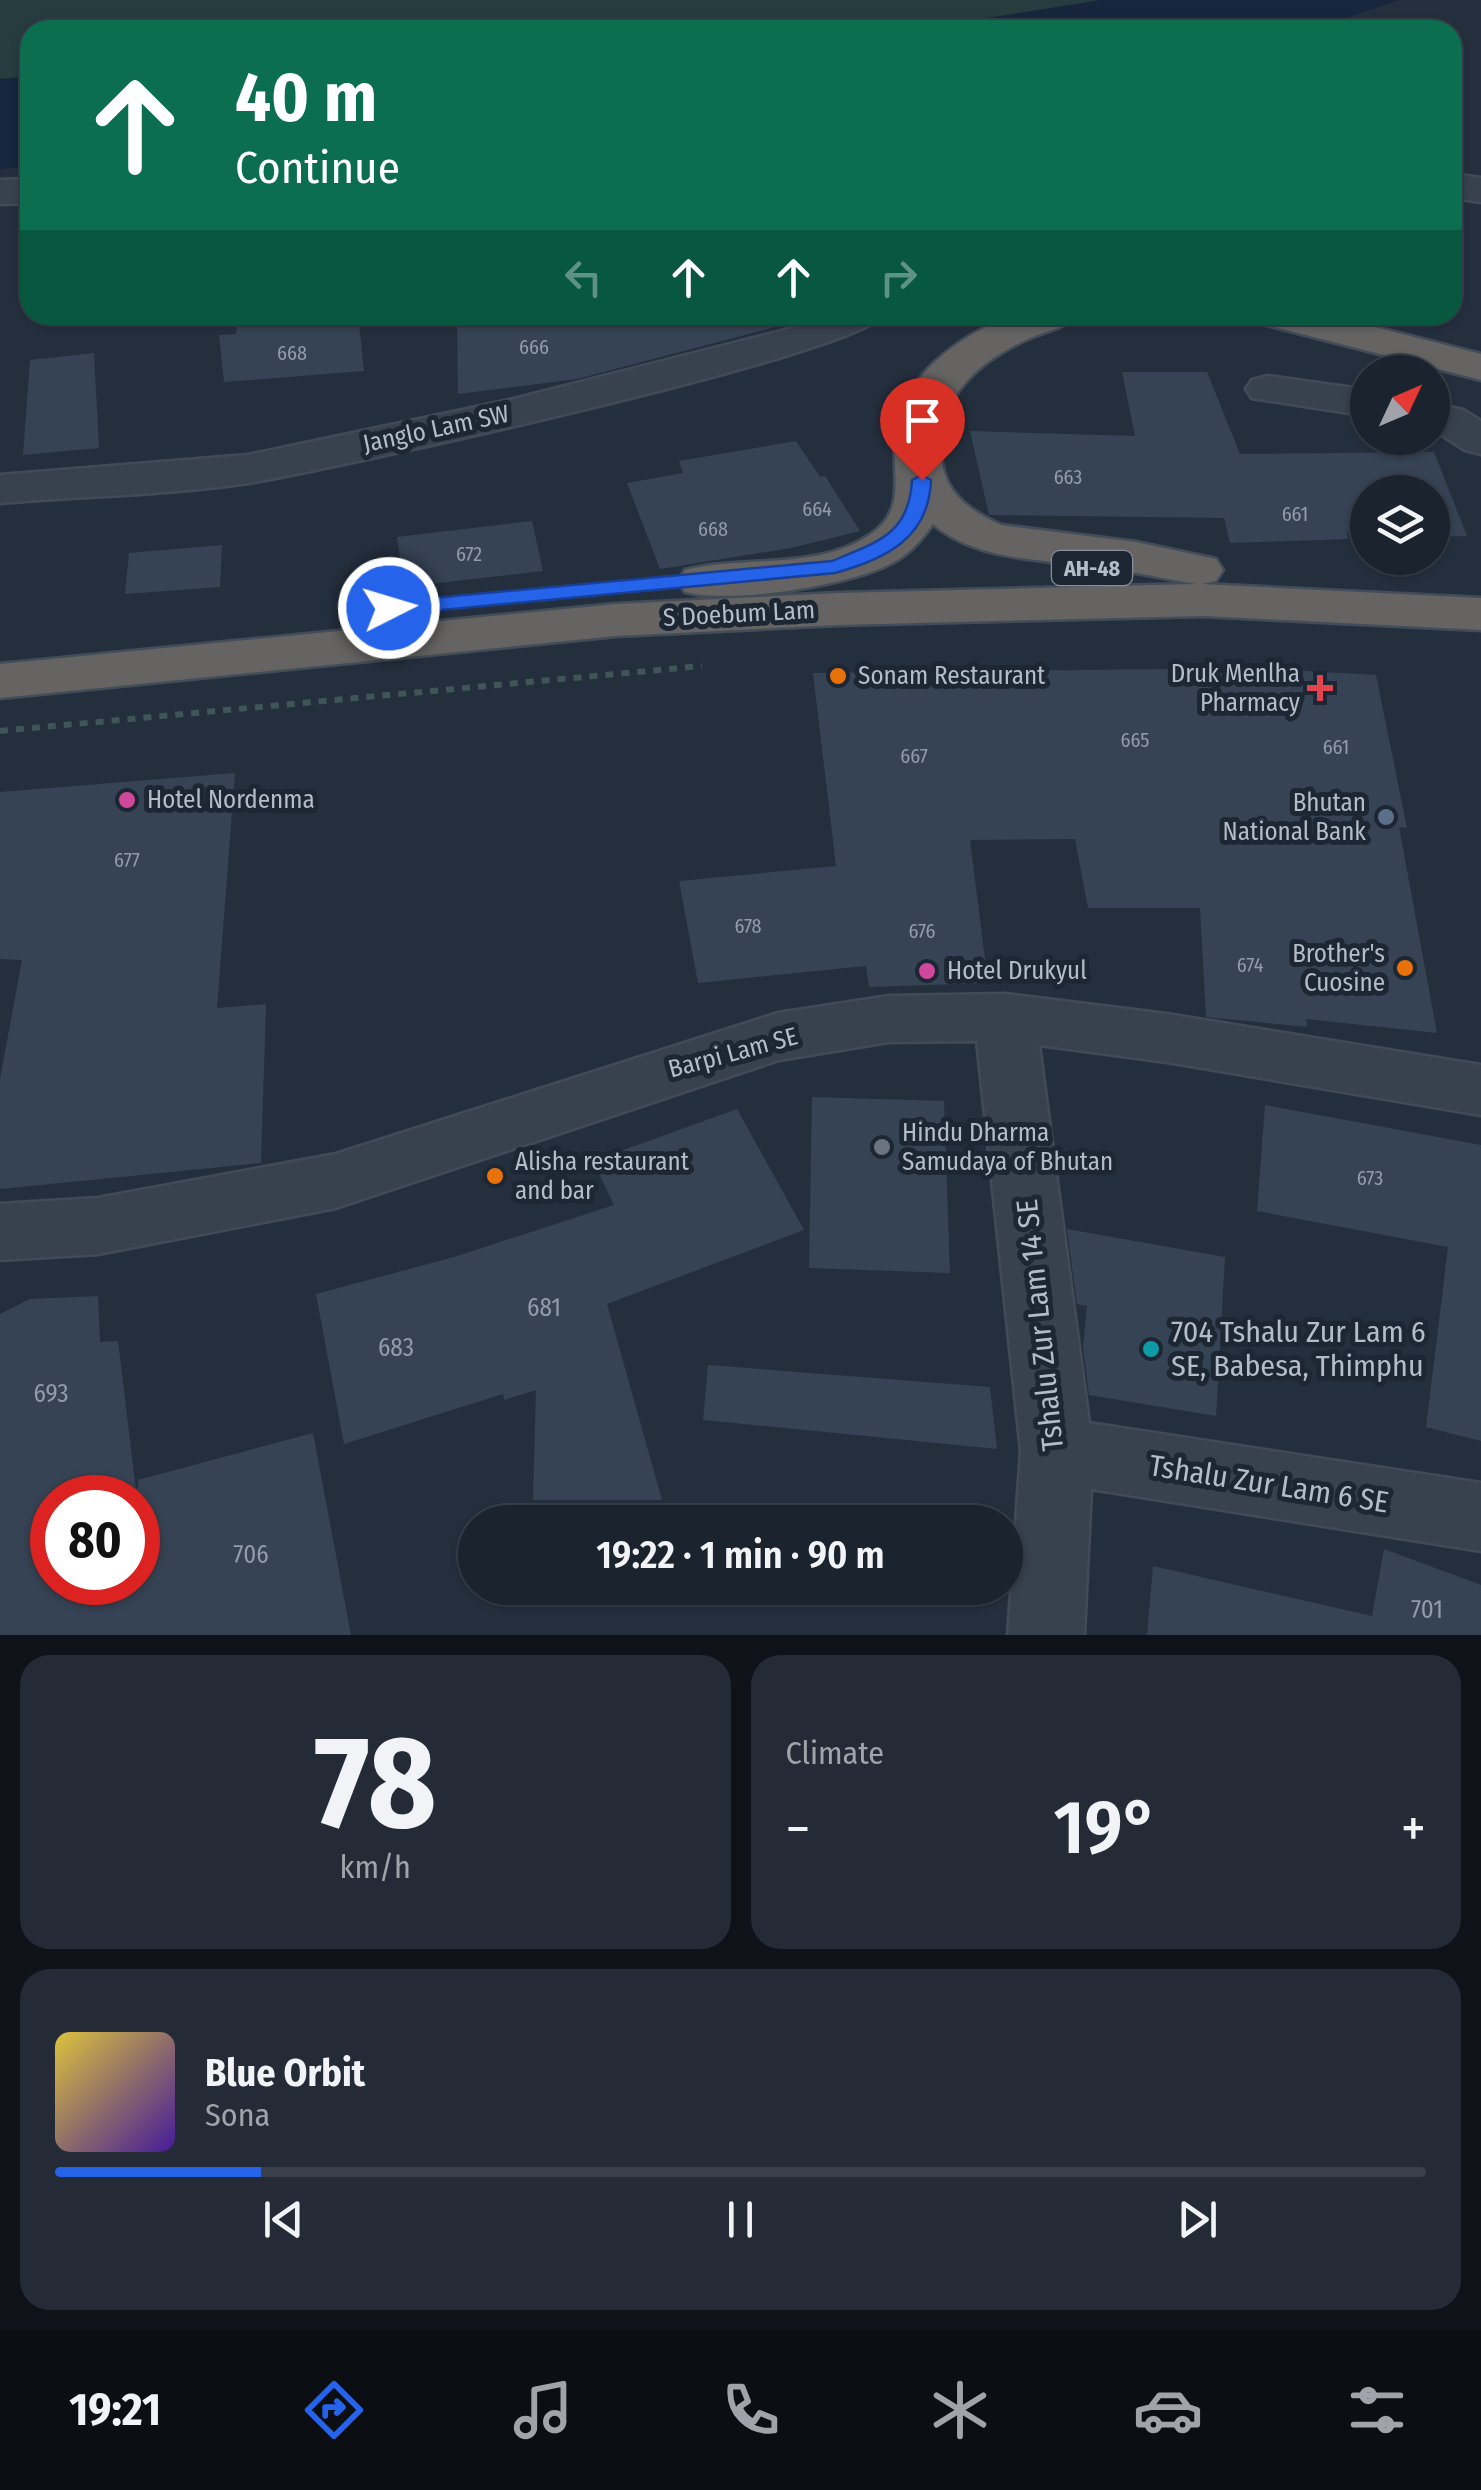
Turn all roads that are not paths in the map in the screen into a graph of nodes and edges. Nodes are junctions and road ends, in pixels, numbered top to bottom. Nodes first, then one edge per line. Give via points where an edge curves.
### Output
1 (837, 325) edge
2 (1029, 325) edge
3 (1317, 325) edge
4 (1481, 367) edge
5 (1268, 390) dead end
6 (1350, 401) edge
7 (1450, 422) edge
8 (1481, 440) edge
9 (922, 480) junction
10 (0, 489) edge
11 (1200, 570) junction
12 (702, 581) junction
13 (1481, 581) edge
14 (1481, 614) edge
15 (0, 645) edge
16 (0, 681) edge
17 (1006, 1017) junction
18 (1481, 1090) edge
19 (0, 1232) edge
20 (1056, 1451) junction
21 (1481, 1517) edge
22 (1046, 1635) edge

1 - 10 street, Janglo Lam SW via 510,413 267,465
2 - 9 highway via 961,362 934,392 919,424
3 - 4 highway
5 - 6 street
7 - 8 street
9 - 11 highway via 939,506 992,538
9 - 12 highway via 920,505 908,526 868,555 835,567
11 - 12 highway, S Doebum Lam / AH-48
11 - 13 highway, S Doebum Lam / AH-48
12 - 15 highway, S Doebum Lam / AH-48
14 - 16 highway, S Doebum Lam / AH-48 via 1203,600 838,609 616,620
17 - 18 street, Barpi Lam SE
17 - 19 street, Barpi Lam SE via 888,1019 778,1037 336,1180 98,1226
17 - 20 street, Tshalu Zur Lam 14 SE
20 - 21 street, Tshalu Zur Lam 6 SE
20 - 22 street, Tshalu Zur Lam 14 SE

